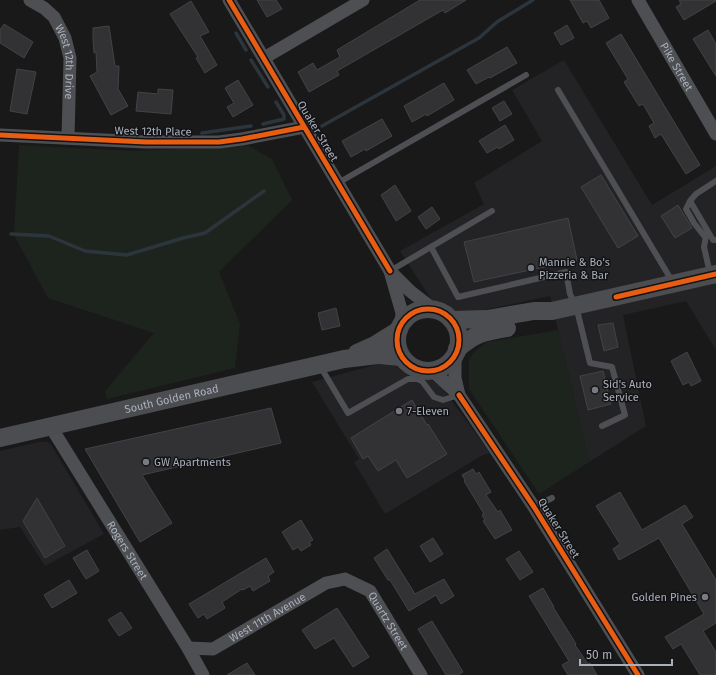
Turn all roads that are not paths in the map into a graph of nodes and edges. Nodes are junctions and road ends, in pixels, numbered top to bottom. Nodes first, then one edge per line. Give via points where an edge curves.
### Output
1 (30, 0) edge
2 (229, 0) edge
3 (362, 0) edge
4 (638, 0) edge
5 (264, 58) junction
6 (526, 75) dead end
7 (558, 90) dead end
8 (304, 127) junction
9 (0, 134) edge
10 (716, 134) edge
11 (68, 138) junction
12 (716, 181) edge
13 (338, 183) junction
14 (690, 201) junction
15 (492, 211) dead end
16 (707, 230) junction
17 (705, 237) junction
18 (716, 240) edge
19 (431, 247) junction
20 (390, 271) junction
21 (714, 275) edge
22 (674, 284) junction
23 (576, 306) junction
24 (432, 309) junction
25 (552, 311) junction
26 (452, 320) junction
27 (400, 327) junction
28 (456, 352) junction
29 (402, 357) junction
30 (344, 359) junction
31 (319, 364) junction
32 (427, 370) junction
33 (459, 395) junction
34 (602, 426) dead end
35 (51, 427) junction
36 (0, 438) edge
37 (552, 498) dead end
38 (534, 507) junction
39 (346, 579) joint
40 (188, 648) junction
41 (203, 675) edge
42 (421, 675) edge
43 (638, 675) edge

1 - 11 street, West 12th Drive via 54,17 65,38 70,58
2 - 5 street, Quaker Street
3 - 5 street
4 - 10 street, Pike Street
5 - 8 street, Quaker Street
6 - 13 lane
7 - 22 lane
8 - 11 street, West 12th Place via 219,142
8 - 13 street, Quaker Street
9 - 11 street, West 12th Place
12 - 14 lane
13 - 20 street, Quaker Street
14 - 16 lane
14 - 17 lane via 686,209
15 - 19 lane
16 - 17 lane
16 - 18 lane via 713,240
17 - 21 lane via 704,247
19 - 20 lane
19 - 23 lane via 458,297 566,272 570,294
20 - 24 street, Quaker Street via 410,292
20 - 27 street, Quaker Street via 402,312
21 - 22 main road
22 - 23 main road
23 - 25 main road
23 - 34 lane via 590,363 612,366 625,415
24 - 26 main road
24 - 27 main road via 411,314
25 - 26 main road via 534,311 487,319
25 - 28 main road via 519,326 482,332 468,340
26 - 28 main road via 459,334
27 - 29 main road via 398,344
27 - 30 main road, South Golden Road via 375,345
28 - 32 main road via 443,366
28 - 33 street, Quaker Street via 455,378
29 - 30 main road, South Golden Road via 378,355
29 - 32 main road via 409,364
30 - 31 main road, South Golden Road
31 - 33 lane via 348,413 408,379 422,381 434,396 443,400
31 - 35 main road, South Golden Road
32 - 33 street, Quaker Street via 436,374
33 - 38 street, Quaker Street
35 - 36 main road, South Golden Road
35 - 40 street, Rogers Street
37 - 38 lane
38 - 43 street, Quaker Street
39 - 40 street, West 11th Avenue via 326,583 213,649
39 - 42 street, Quartz Street via 370,591
40 - 41 street, Rogers Street

